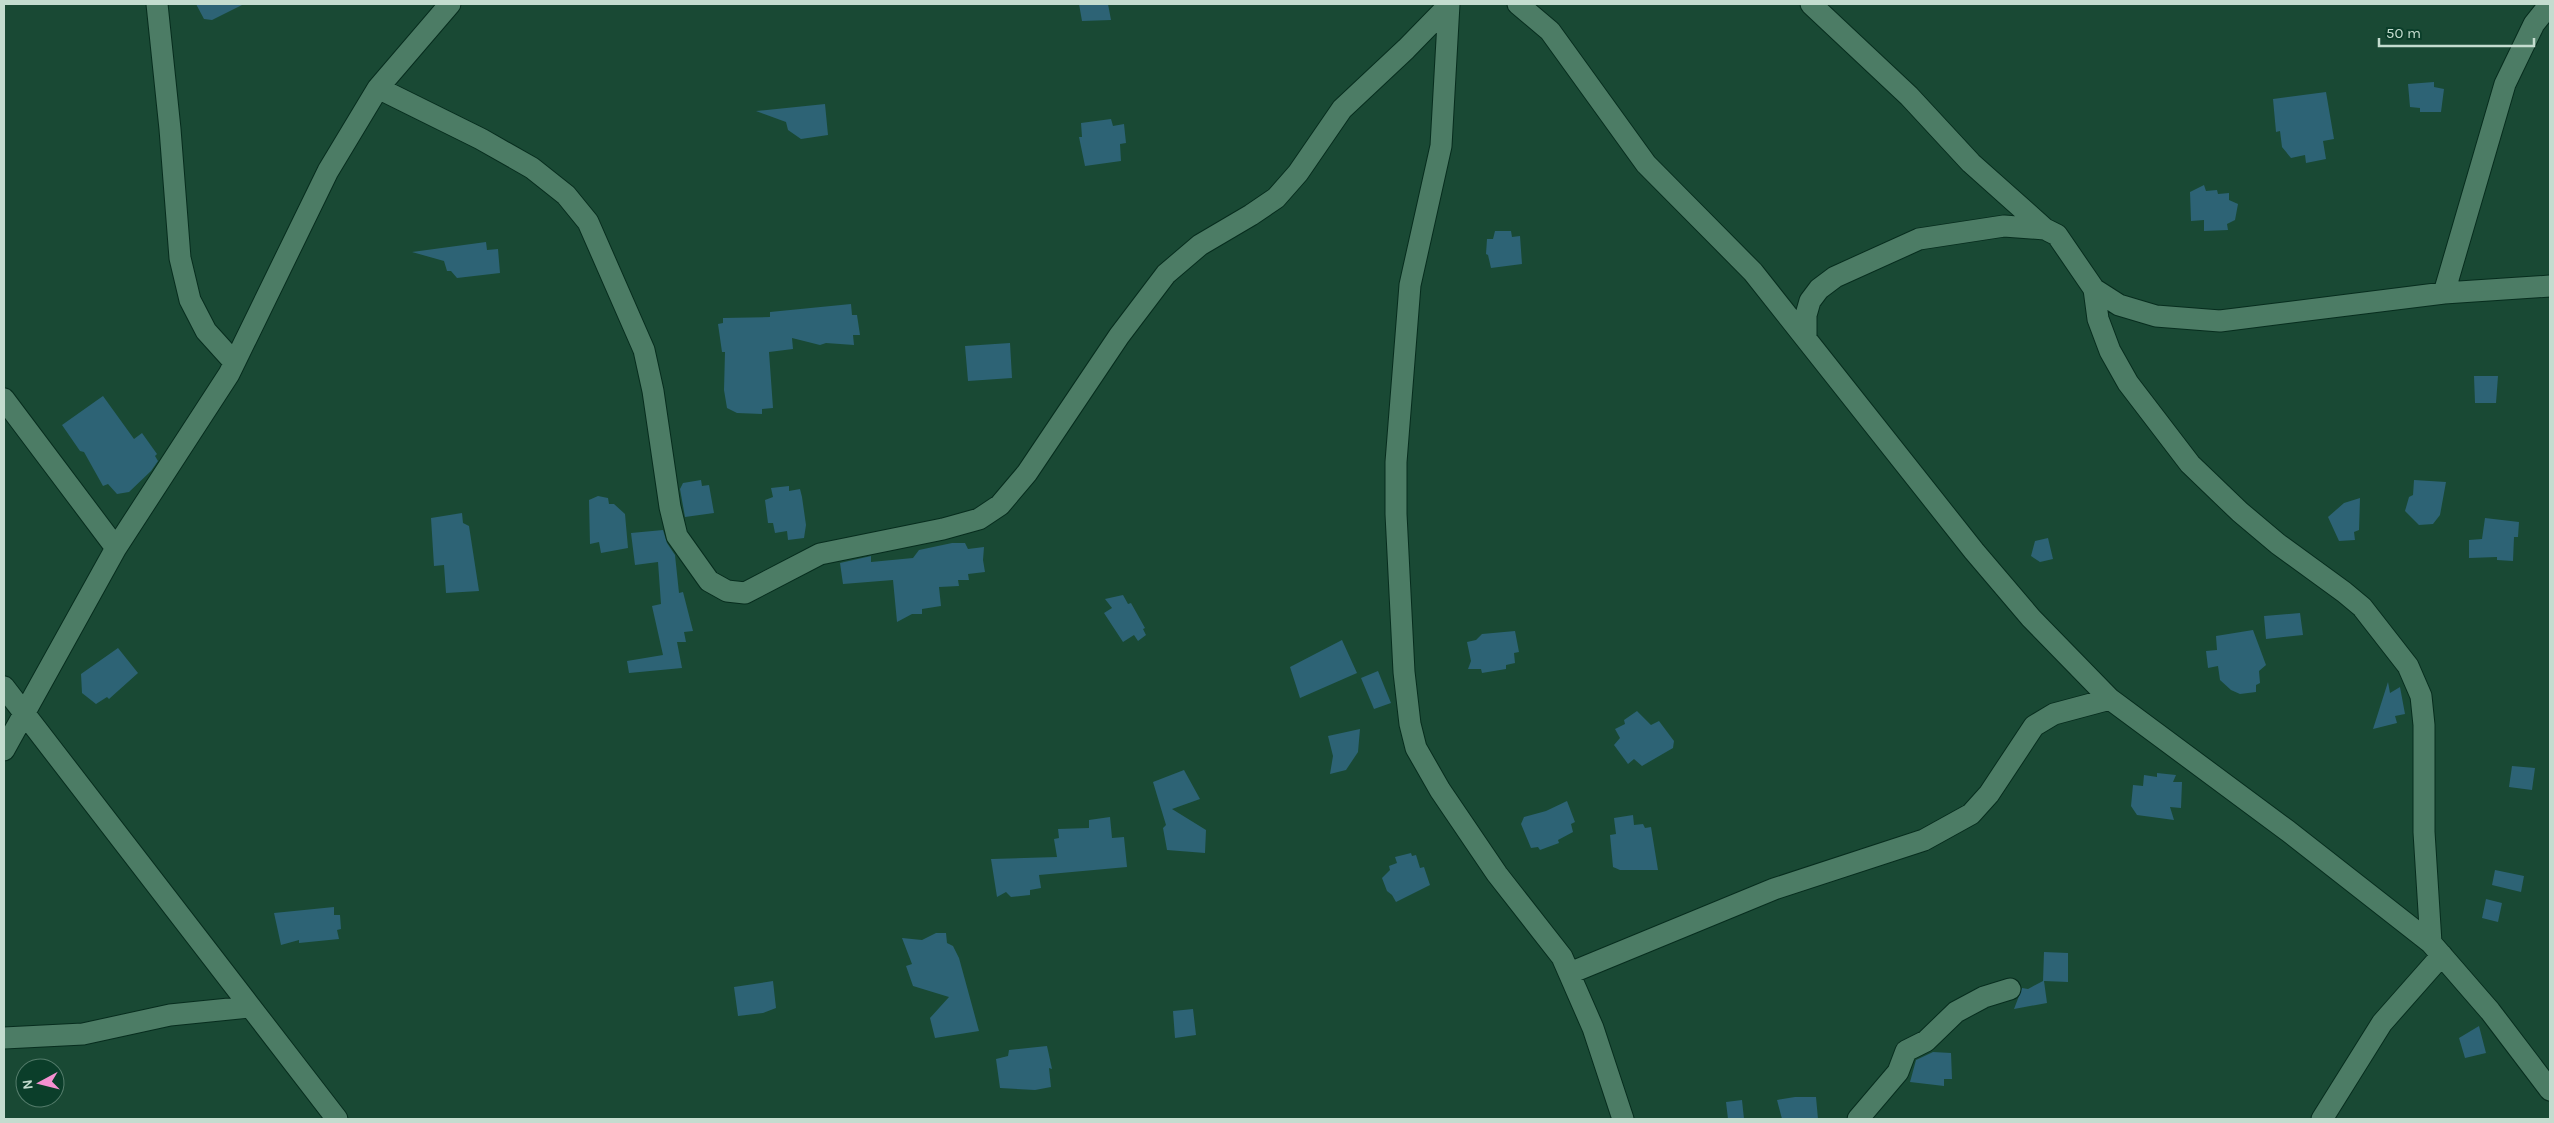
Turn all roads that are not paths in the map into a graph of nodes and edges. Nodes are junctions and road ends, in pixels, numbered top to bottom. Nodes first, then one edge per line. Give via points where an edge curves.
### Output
1 (156, 4) edge
2 (450, 4) edge
3 (1449, 4) edge
4 (1518, 4) edge
5 (1811, 4) edge
6 (2550, 4) edge
7 (378, 88) junction
8 (2045, 229) junction
9 (2550, 286) edge
10 (2094, 289) junction
11 (2444, 292) junction
12 (1806, 338) junction
13 (234, 362) junction
14 (4, 399) edge
15 (116, 548) junction
16 (4, 686) edge
17 (2110, 699) junction
18 (24, 714) junction
19 (4, 750) edge
20 (2437, 949) junction
21 (1570, 973) junction
22 (2010, 988) dead end
23 (249, 1007) junction
24 (4, 1038) edge
25 (2550, 1090) edge
26 (336, 1119) edge
27 (1623, 1119) edge
28 (1858, 1119) edge
29 (2322, 1119) edge

1 - 13 street via 180,258 190,300 206,331
2 - 7 street
3 - 7 street via 1342,109 1298,173 1276,198 1200,245 1166,274 1119,336 1027,473 1000,505 979,519 943,529 820,554 745,593 727,592 709,581 677,536 644,350 588,222 566,195 532,168
3 - 21 street via 1441,146 1410,286 1396,462 1406,698 1416,748 1427,770 1497,874 1555,946
4 - 12 street via 1550,31 1646,164 1753,272
5 - 8 street via 1909,96 1971,163
6 - 11 street via 2534,24 2505,84
7 - 13 street via 328,171
8 - 10 street via 2057,235
8 - 12 street via 2004,226 1919,239 1835,277 1810,301
9 - 11 street
10 - 11 street via 2120,305 2156,316 2220,321
10 - 20 street via 2098,320 2110,351 2128,383 2190,464 2278,544 2362,608 2408,666 2421,696 2424,725 2424,832
12 - 17 street via 2030,618
13 - 15 street
14 - 15 street
15 - 18 street
16 - 18 street
17 - 20 street via 2288,831
17 - 21 street via 2054,714 2034,726 1989,794 1971,814 1924,840 1774,889
18 - 19 street
18 - 23 street
20 - 25 street via 2490,1011
20 - 29 street via 2382,1023
21 - 27 street via 1593,1028
22 - 28 street via 1984,996 1956,1012 1926,1041 1906,1051 1898,1072
23 - 24 street via 170,1015 83,1034
23 - 26 street

